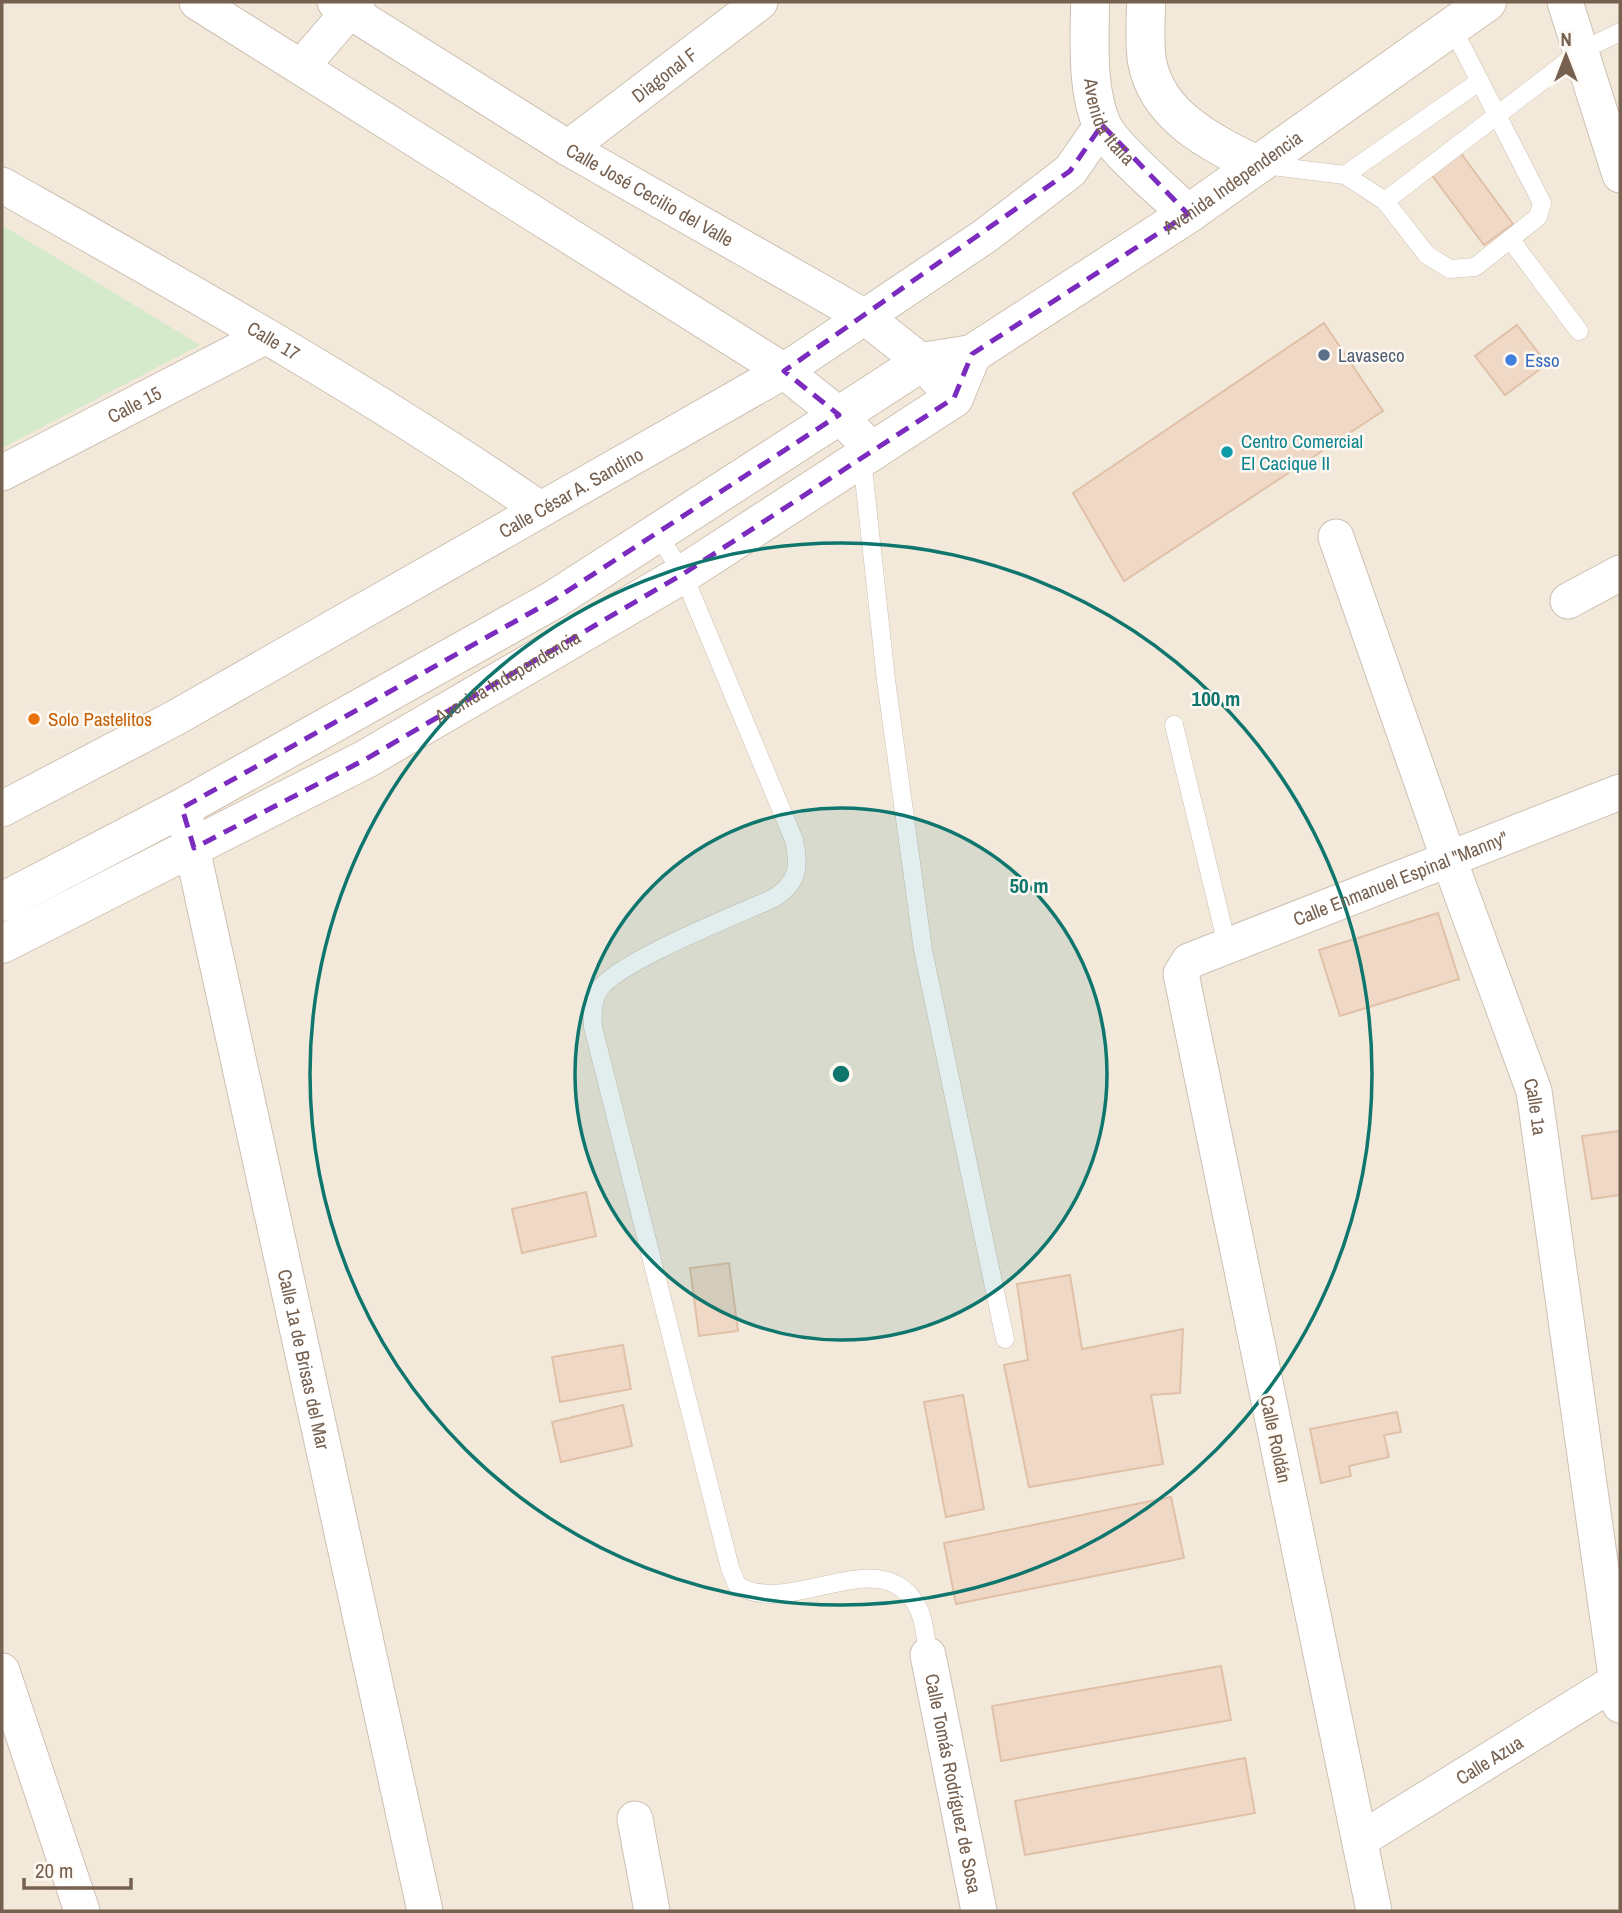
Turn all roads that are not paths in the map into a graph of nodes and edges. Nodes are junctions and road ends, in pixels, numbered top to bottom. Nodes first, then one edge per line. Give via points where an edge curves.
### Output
1 (197, 2) edge
2 (760, 2) edge
3 (1090, 2) edge
4 (1146, 2) edge
5 (1487, 2) edge
6 (1565, 2) edge
7 (347, 5) edge
8 (1452, 27) junction
9 (1620, 32) edge
10 (1581, 51) junction
11 (302, 66) junction
12 (1480, 81) junction
13 (1498, 115) junction
14 (1102, 125) junction
15 (568, 148) junction
16 (1257, 165) junction
17 (1345, 175) junction
18 (1620, 175) edge
19 (2, 185) edge
20 (1385, 201) junction
21 (1188, 214) junction
22 (1510, 239) junction
23 (865, 317) junction
24 (1578, 331) dead end
25 (266, 336) junction
26 (972, 354) junction
27 (922, 362) junction
28 (784, 370) junction
29 (954, 398) junction
30 (839, 415) junction
31 (868, 456) junction
32 (2, 472) edge
33 (540, 509) junction
34 (657, 533) junction
35 (1336, 537) dead end
36 (1620, 573) edge
37 (683, 574) junction
38 (1568, 601) dead end
39 (1174, 725) dead end
40 (1620, 792) edge
41 (182, 808) junction
42 (2, 809) edge
43 (194, 848) junction
44 (1448, 857) junction
45 (2, 902) edge
46 (2, 944) edge
47 (1227, 945) junction
48 (1184, 967) joint
49 (1005, 1339) dead end
50 (928, 1655) joint
51 (2, 1671) edge
52 (1619, 1689) edge
53 (635, 1819) dead end
54 (1360, 1840) junction
55 (82, 1911) edge
56 (425, 1911) edge
57 (652, 1911) edge
58 (979, 1911) edge
59 (1374, 1911) edge

1 - 11 street
2 - 15 street, Diagonal F
3 - 14 main road, Avenida Italia via 1089,69
4 - 16 main road via 1147,61 1157,89 1175,114 1209,142
5 - 8 main road, Avenida Independencia
6 - 10 street
7 - 11 street
7 - 15 street, Calle José Cecilio del Valle
8 - 12 lane
8 - 16 main road, Avenida Independencia
9 - 10 lane
10 - 13 lane
10 - 18 street
11 - 28 street
12 - 13 lane
12 - 17 lane
13 - 20 lane
13 - 22 lane via 1542,203 1538,217
14 - 21 main road, Avenida Italia via 1140,170
14 - 23 street, Calle César A. Sandino via 1070,171 985,236
15 - 23 street, Calle José Cecilio del Valle
16 - 17 lane
16 - 21 main road, Avenida Independencia
17 - 20 lane
19 - 25 street, Calle 17
20 - 22 lane via 1427,255 1450,270 1475,267
21 - 26 main road, Avenida Independencia
22 - 24 lane
23 - 27 street, Calle José Cecilio del Valle
23 - 28 street, Calle César A. Sandino
25 - 32 street, Calle 15
25 - 33 street, Calle 17 via 451,448
26 - 27 main road, Avenida Independencia
26 - 29 main road
27 - 29 street, Calle José Cecilio del Valle
27 - 30 main road, Avenida Independencia
28 - 30 street
28 - 33 street, Calle César A. Sandino
29 - 31 main road, Avenida Independencia
30 - 31 street
30 - 34 main road, Avenida Independencia
31 - 37 main road, Avenida Independencia
31 - 49 lane via 886,680 923,950
33 - 42 street, Calle César A. Sandino via 176,718
34 - 37 lane
34 - 41 main road, Avenida Independencia via 555,599
35 - 44 street, Calle 1a
36 - 38 street
37 - 43 main road, Avenida Independencia via 366,759
37 - 50 lane via 794,840 797,876 774,898 616,973 597,992 593,1027 737,1585 760,1594 860,1579 895,1583 908,1590 921,1614
39 - 47 lane
40 - 44 street, Calle Enmanuel Espinal "Manny"
41 - 43 street, Calle 1a de Brisas del Mar
41 - 45 main road, Avenida Independencia
43 - 46 main road, Avenida Independencia
43 - 56 street, Calle 1a de Brisas del Mar
44 - 47 street, Calle Enmanuel Espinal "Manny"
44 - 52 street, Calle 1a via 1534,1091
47 - 48 street, Calle Enmanuel Espinal "Manny"
48 - 54 street, Calle Roldán via 1181,974
50 - 58 street, Calle Tomás Rodríguez de Sosa
51 - 55 street
52 - 54 street, Calle Azua
53 - 57 street
54 - 59 street, Calle Roldán

